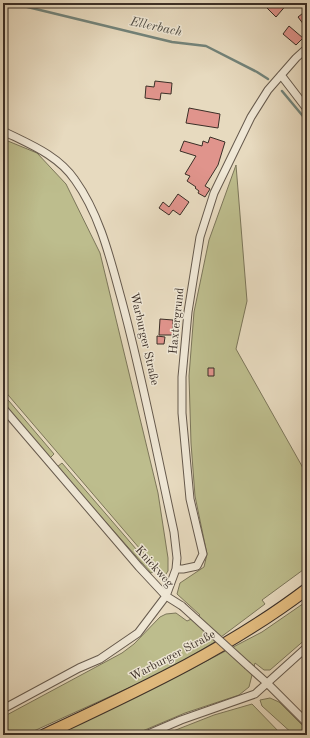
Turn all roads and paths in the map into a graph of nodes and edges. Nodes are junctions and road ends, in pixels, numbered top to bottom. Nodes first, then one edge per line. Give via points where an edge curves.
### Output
1 (307, 48) edge
2 (282, 75) junction
3 (307, 109) edge
4 (3, 131) edge
5 (3, 408) edge
6 (176, 569) junction
7 (307, 589) edge
8 (166, 596) junction
9 (307, 647) edge
10 (267, 683) junction
11 (3, 709) edge
12 (307, 723) edge
13 (44, 735) edge
14 (146, 735) edge

1 - 2 street, Haxtergrund
2 - 3 street
2 - 6 street, Haxtergrund via 268,90 251,116 214,193 200,237 187,318 182,413 190,499 203,554 197,566
4 - 6 street, Warburger Straße via 61,164 75,179 94,213 107,247 128,326 174,532
5 - 8 street, Knickweg
6 - 8 street, Warburger Straße
7 - 13 main road, Warburger Straße via 216,649 175,672
8 - 10 street, Knickweg, bridge via 182,606
8 - 11 street, Warburger Straße via 138,633 117,648
9 - 10 street
10 - 12 street, Knickweg
10 - 14 street via 255,694

